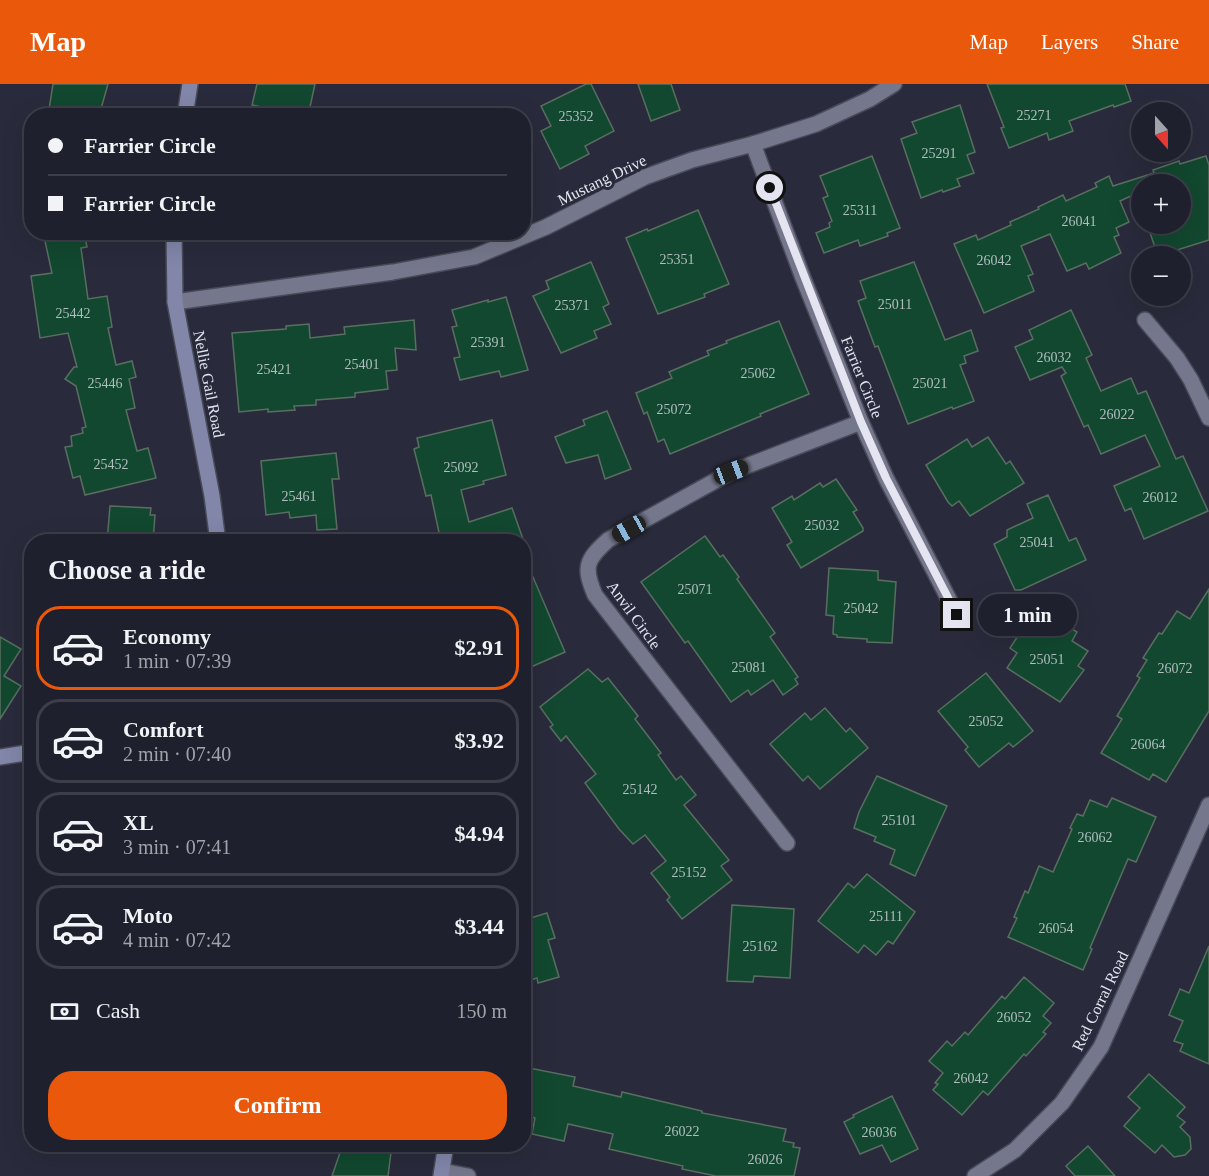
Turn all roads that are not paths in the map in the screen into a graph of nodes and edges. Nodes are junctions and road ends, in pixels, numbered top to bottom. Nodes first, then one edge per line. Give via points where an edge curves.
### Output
1 (190, 84) edge
2 (894, 84) edge
3 (186, 108) edge
4 (753, 144) junction
5 (531, 233) edge
6 (174, 240) edge
7 (515, 240) edge
8 (175, 302) junction
9 (1145, 320) dead end
10 (1209, 418) edge
11 (861, 422) junction
12 (217, 534) edge
13 (957, 615) dead end
14 (24, 753) edge
15 (0, 757) edge
16 (1209, 805) edge
17 (786, 843) dead end
18 (445, 1152) edge
19 (441, 1173) edge
20 (468, 1176) edge
21 (975, 1176) edge

1 - 3 street
2 - 4 street, Mustang Drive via 816,124
4 - 5 street, Mustang Drive via 645,177
4 - 11 street, Farrier Circle
6 - 8 street, Nellie Gail Road
7 - 8 street, Mustang Drive via 474,257 393,272
8 - 12 street, Nellie Gail Road
9 - 10 street via 1177,358
11 - 13 street, Farrier Circle
11 - 17 street, Anvil Circle via 731,472 608,540 594,553 588,566 595,595
14 - 15 street
16 - 21 street, Red Corral Road via 1101,1047 1062,1104 1015,1150
18 - 19 street
19 - 20 street

